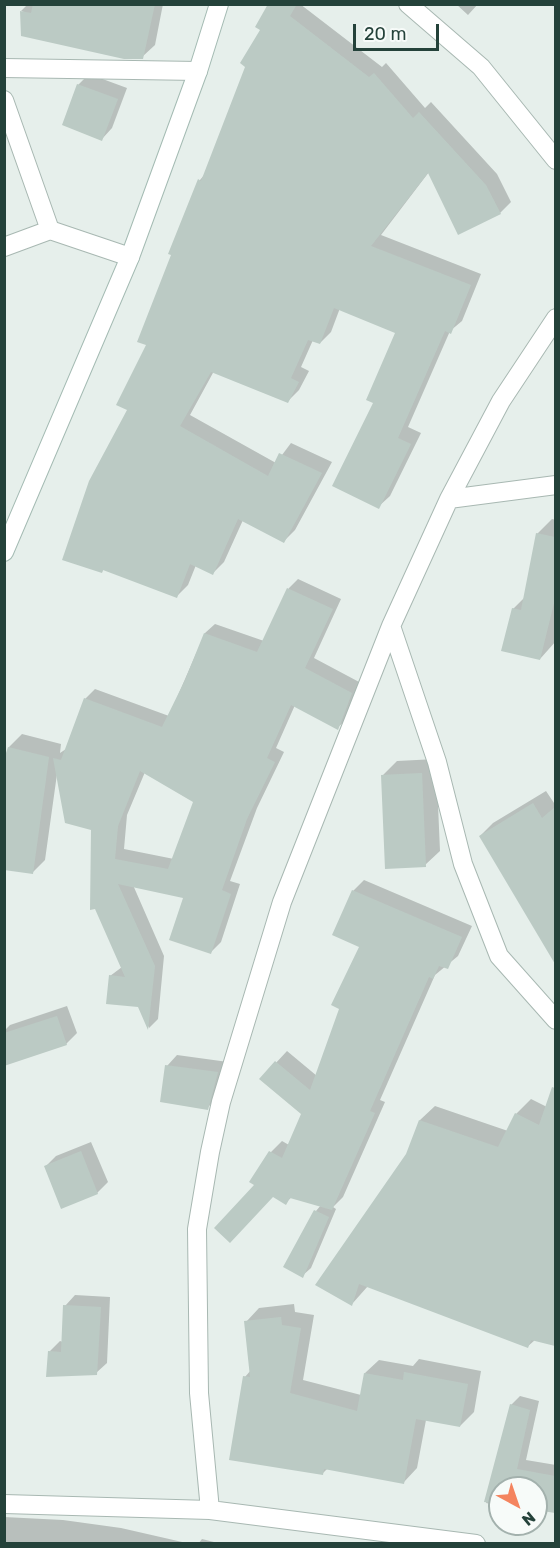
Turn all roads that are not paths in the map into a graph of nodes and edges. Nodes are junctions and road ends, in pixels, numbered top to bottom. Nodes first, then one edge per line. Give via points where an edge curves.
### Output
1 (219, 4) edge
2 (408, 4) edge
3 (4, 68) edge
4 (198, 71) junction
5 (4, 100) edge
6 (555, 160) edge
7 (50, 230) junction
8 (4, 247) edge
9 (130, 257) junction
10 (555, 318) edge
11 (555, 485) edge
12 (449, 499) junction
13 (4, 552) edge
14 (391, 626) junction
15 (555, 1020) edge
16 (4, 1504) edge
17 (210, 1510) junction
18 (476, 1544) edge

1 - 4 street
2 - 6 street via 481,67
3 - 4 street
4 - 9 street
5 - 7 street
7 - 8 street
7 - 9 street
9 - 13 street
10 - 12 street via 501,401
11 - 12 street
12 - 14 street
14 - 15 street via 436,762 464,864 499,956
14 - 17 street via 282,902 221,1102 210,1152 197,1229 199,1393
16 - 17 street
17 - 18 street

